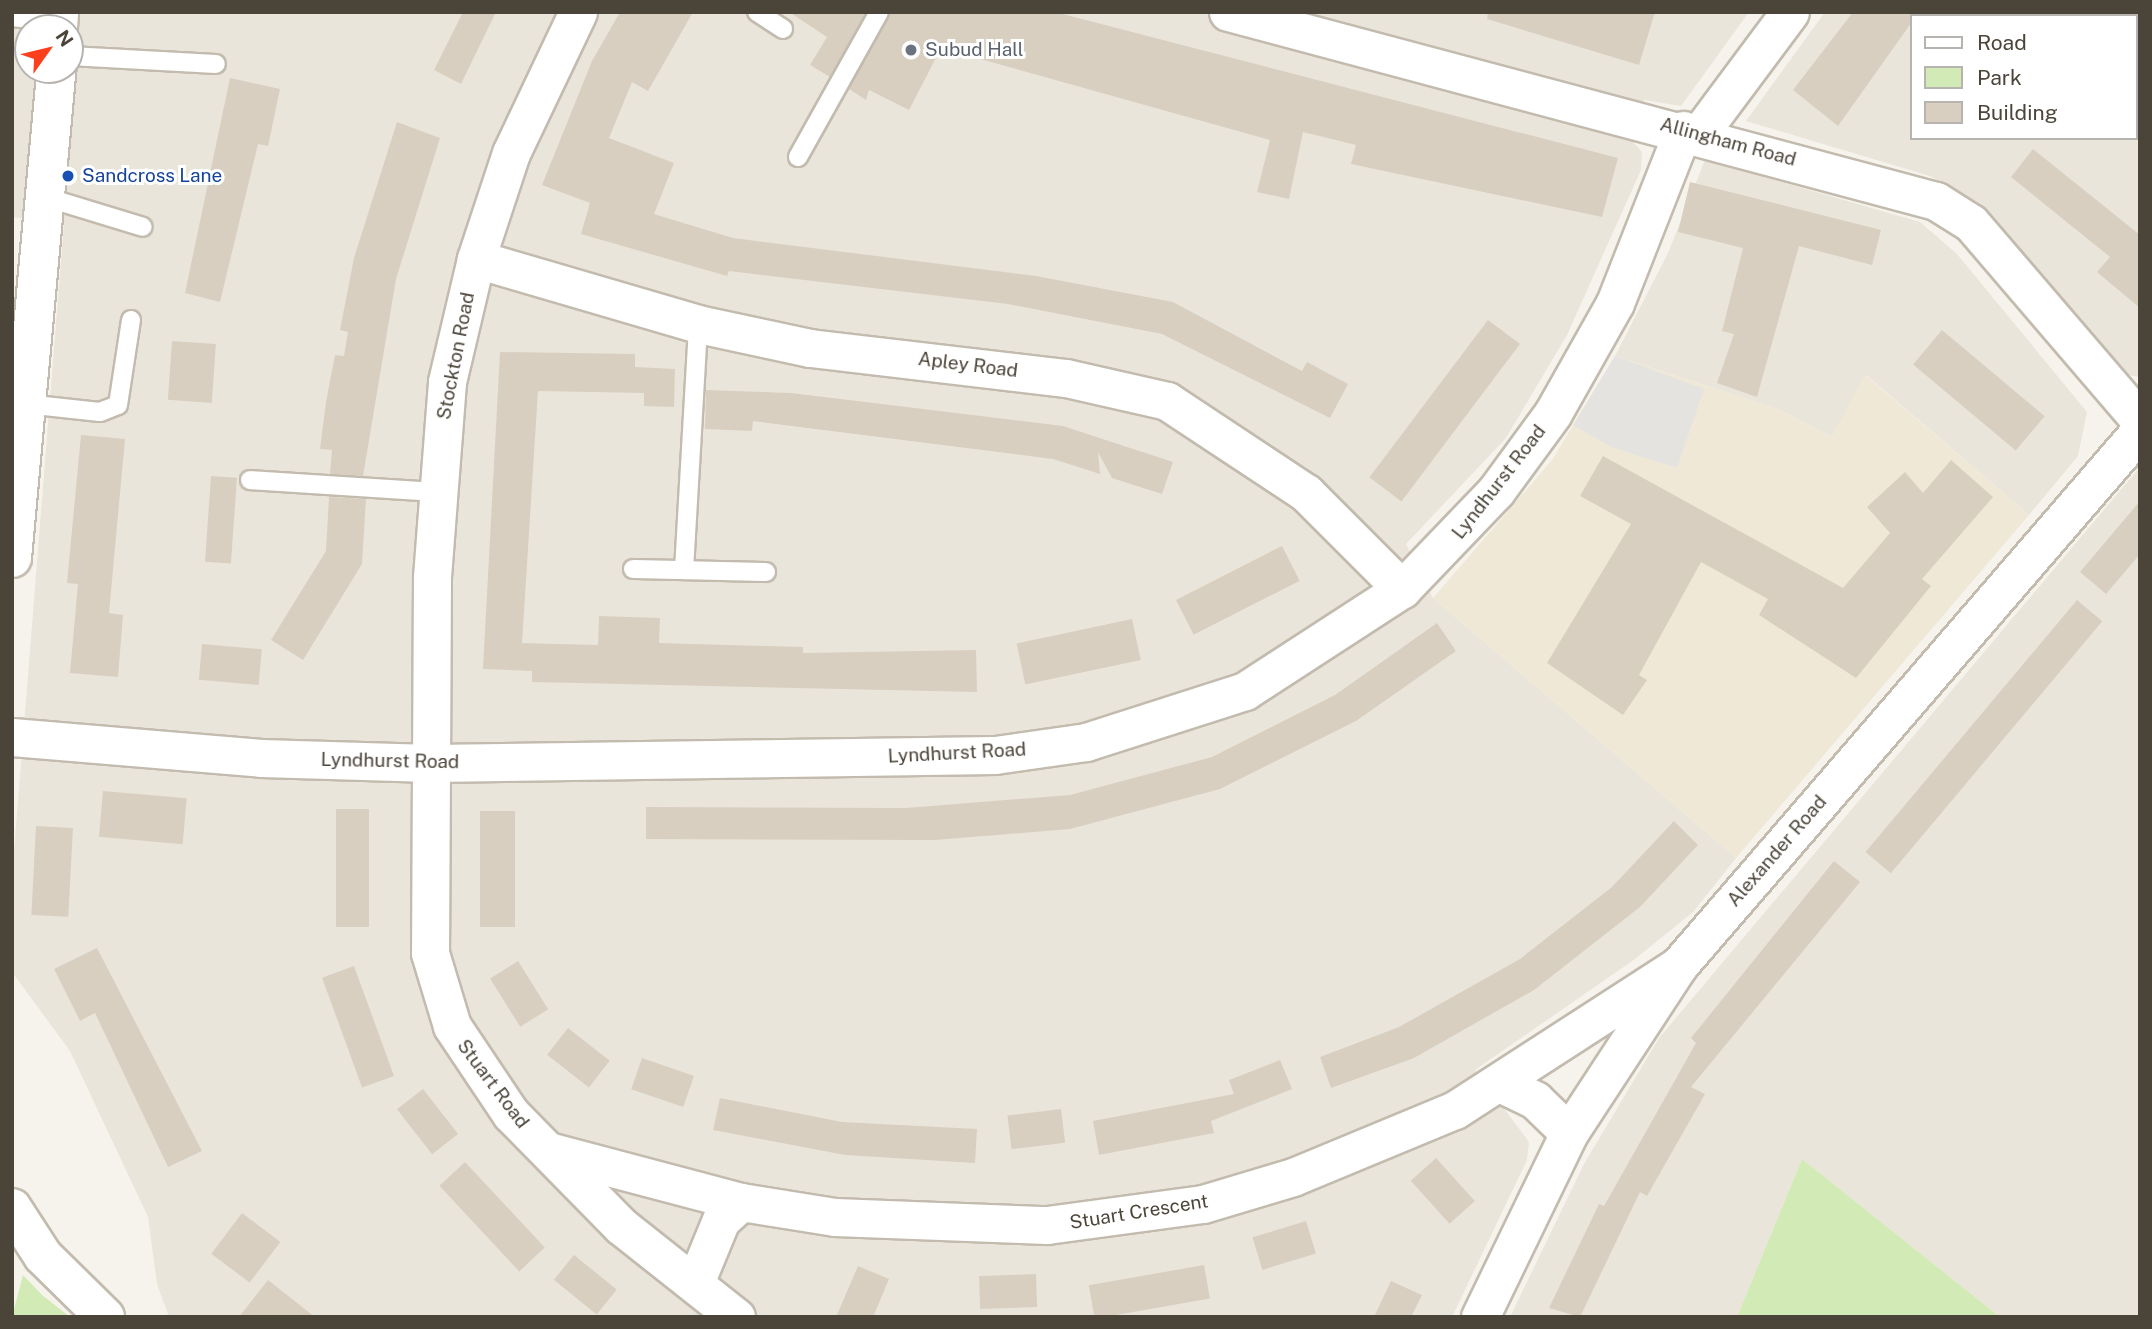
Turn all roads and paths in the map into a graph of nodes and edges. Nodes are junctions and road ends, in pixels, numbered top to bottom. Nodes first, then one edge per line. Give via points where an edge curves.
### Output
1 (578, 12) edge
2 (757, 12) edge
3 (879, 12) edge
4 (1228, 12) edge
5 (1790, 12) edge
6 (783, 29) dead end
7 (84, 34) edge
8 (216, 64) dead end
9 (55, 84) edge
10 (1691, 132) junction
11 (798, 157) dead end
12 (45, 197) junction
13 (143, 227) dead end
14 (476, 259) junction
15 (131, 320) dead end
16 (698, 324) junction
17 (26, 404) junction
18 (2140, 420) edge
19 (2140, 431) edge
20 (250, 480) dead end
21 (435, 492) junction
22 (12, 558) edge
23 (634, 569) dead end
24 (684, 570) junction
25 (766, 572) dead end
26 (1402, 589) junction
27 (12, 737) edge
28 (431, 763) junction
29 (1679, 965) junction
30 (1502, 1084) junction
31 (1569, 1133) junction
32 (547, 1151) junction
33 (741, 1202) junction
34 (12, 1208) edge
35 (695, 1283) junction
36 (106, 1317) edge
37 (736, 1317) edge
38 (1480, 1317) edge

1 - 14 street, Stockton Road via 511,153
2 - 6 lane
3 - 11 lane
4 - 10 street, Allingham Road
5 - 10 street, Lyndhurst Road
7 - 8 lane
9 - 12 street
10 - 18 street, Allingham Road via 1899,189 1971,223
10 - 26 street, Lyndhurst Road via 1615,303 1553,413 1496,491
12 - 13 lane
12 - 17 street
14 - 16 street, Apley Road
14 - 21 street, Stockton Road via 447,382
15 - 17 lane via 118,405 100,412
16 - 24 lane
16 - 26 street, Apley Road via 810,348 1066,377 1167,401 1306,493
17 - 22 street
19 - 29 street, Alexander Road
20 - 21 lane
21 - 28 street, Stockton Road
23 - 24 lane
24 - 25 lane
26 - 28 street, Lyndhurst Road via 1245,691 1086,742 995,755
27 - 28 street, Lyndhurst Road via 261,758
28 - 32 street, Stuart Road via 429,953 439,997 472,1061
29 - 30 street, Stuart Crescent
29 - 31 street, Alexander Road
30 - 31 street via 1535,1100
30 - 33 street, Stuart Crescent via 1352,1154 1191,1206 1021,1225 835,1217
31 - 38 street, Alexander Road
32 - 33 street, Stuart Crescent
32 - 35 street, Stuart Road via 621,1226
33 - 35 street via 721,1220
34 - 36 street via 61,1277
35 - 37 street, Stuart Road

